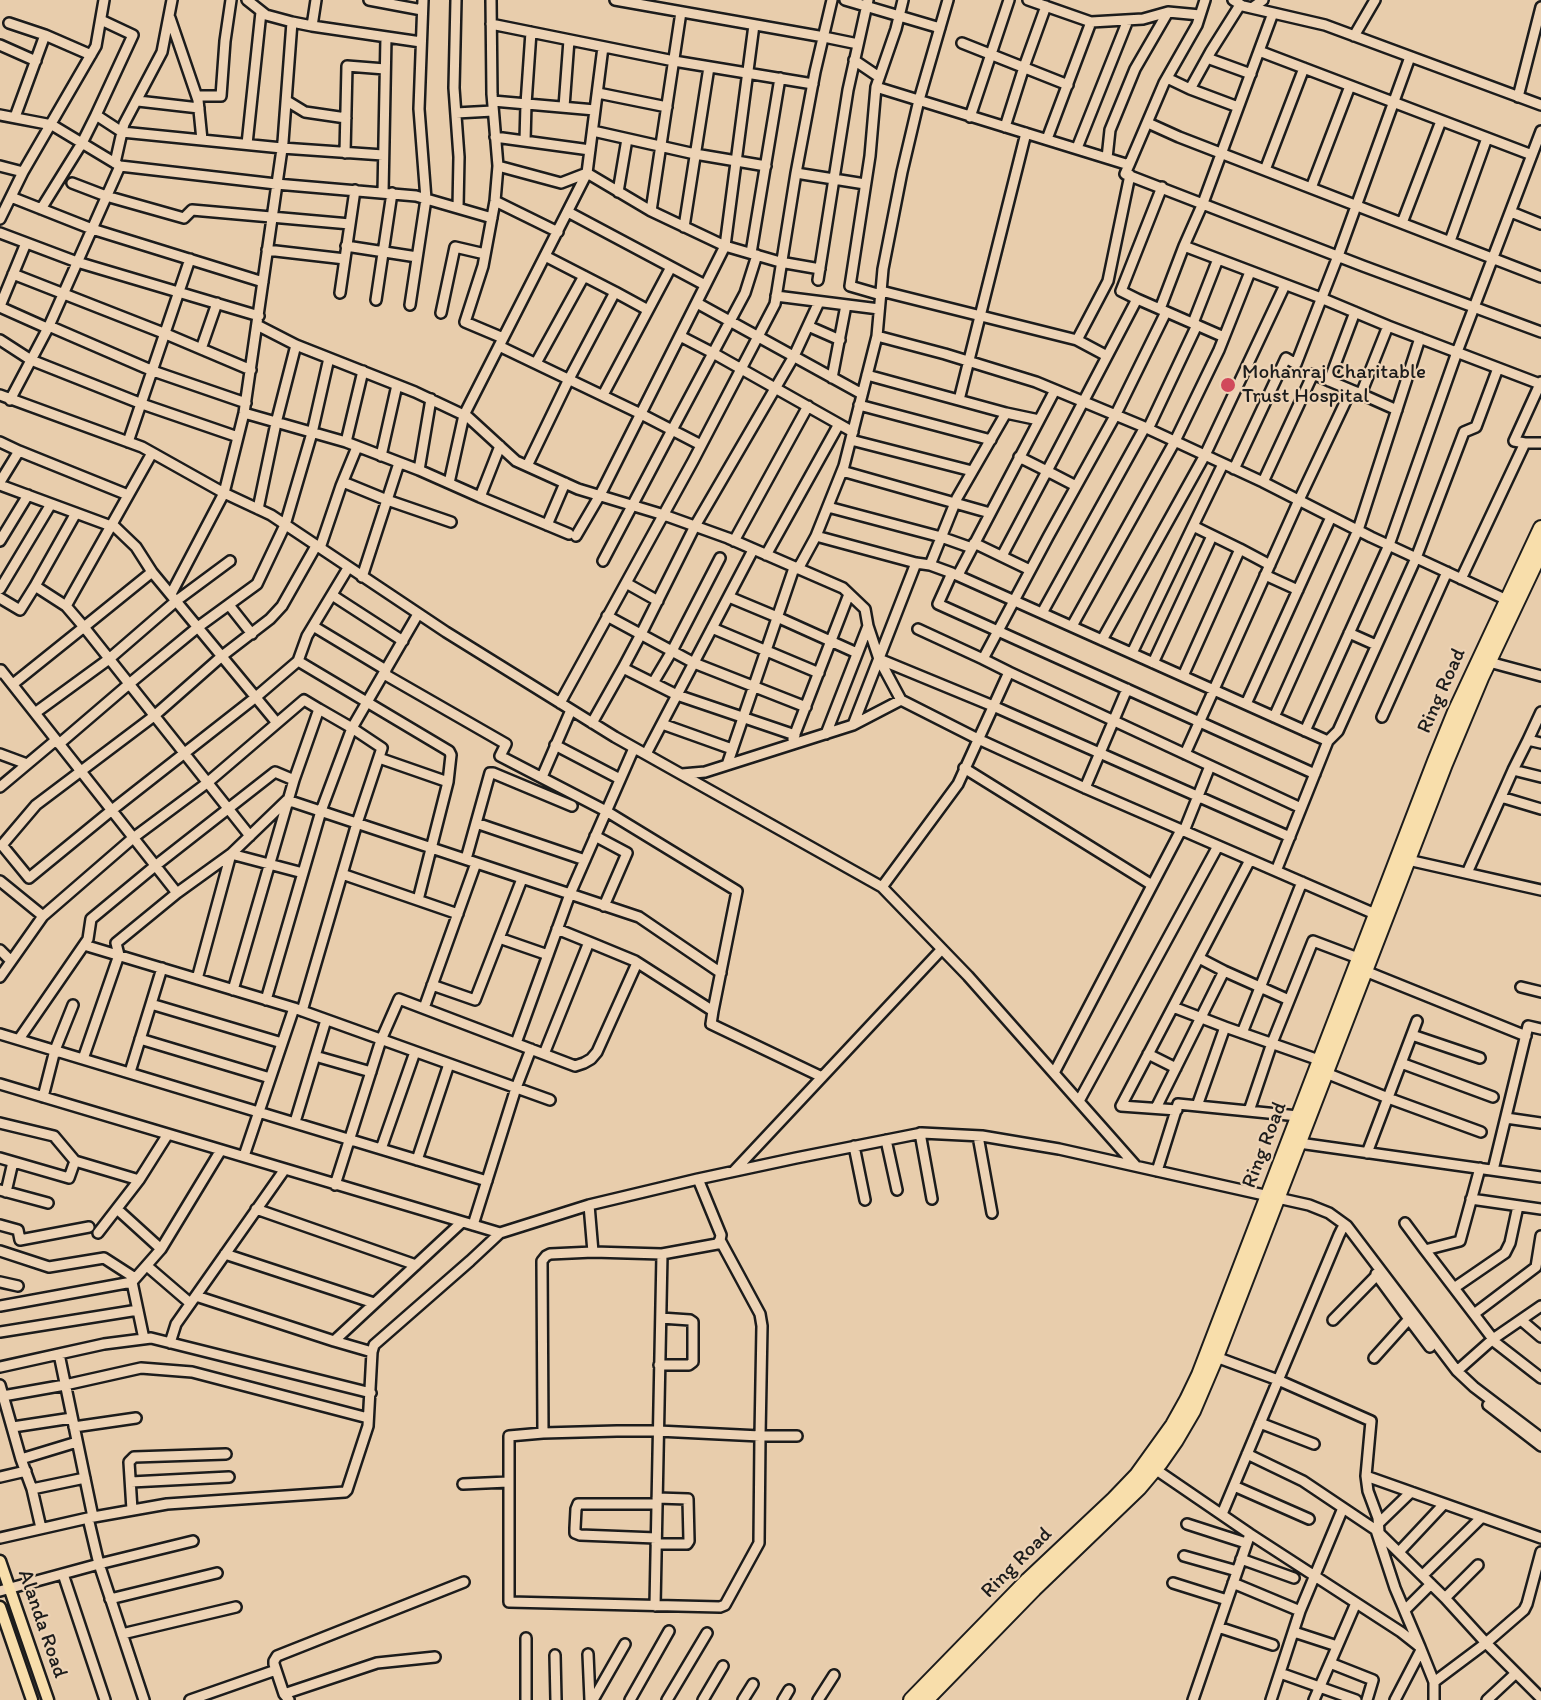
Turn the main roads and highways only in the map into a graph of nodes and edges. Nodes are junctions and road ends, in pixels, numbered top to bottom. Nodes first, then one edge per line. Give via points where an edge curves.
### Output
1 (1541, 528) edge
2 (1541, 551) edge
3 (1532, 569) edge
4 (1272, 1197) junction
5 (0, 1561) edge
6 (5, 1590) edge
7 (0, 1607) edge
8 (32, 1700) edge
9 (48, 1700) edge
10 (911, 1700) edge
11 (926, 1700) edge

1 - 3 highway, Ring Road
2 - 3 highway, Ring Road
3 - 4 highway, Ring Road via 1445,764 1299,1143
3 - 4 highway, Ring Road via 1507,600 1455,712 1319,1060
4 - 10 highway, Ring Road via 1199,1375 1155,1452 1114,1500 1028,1580
4 - 11 highway, Ring Road via 1216,1357 1176,1440 1114,1513
5 - 6 main road, Alanda Road
6 - 9 main road, Alanda Road
7 - 8 main road, Alanda Road

